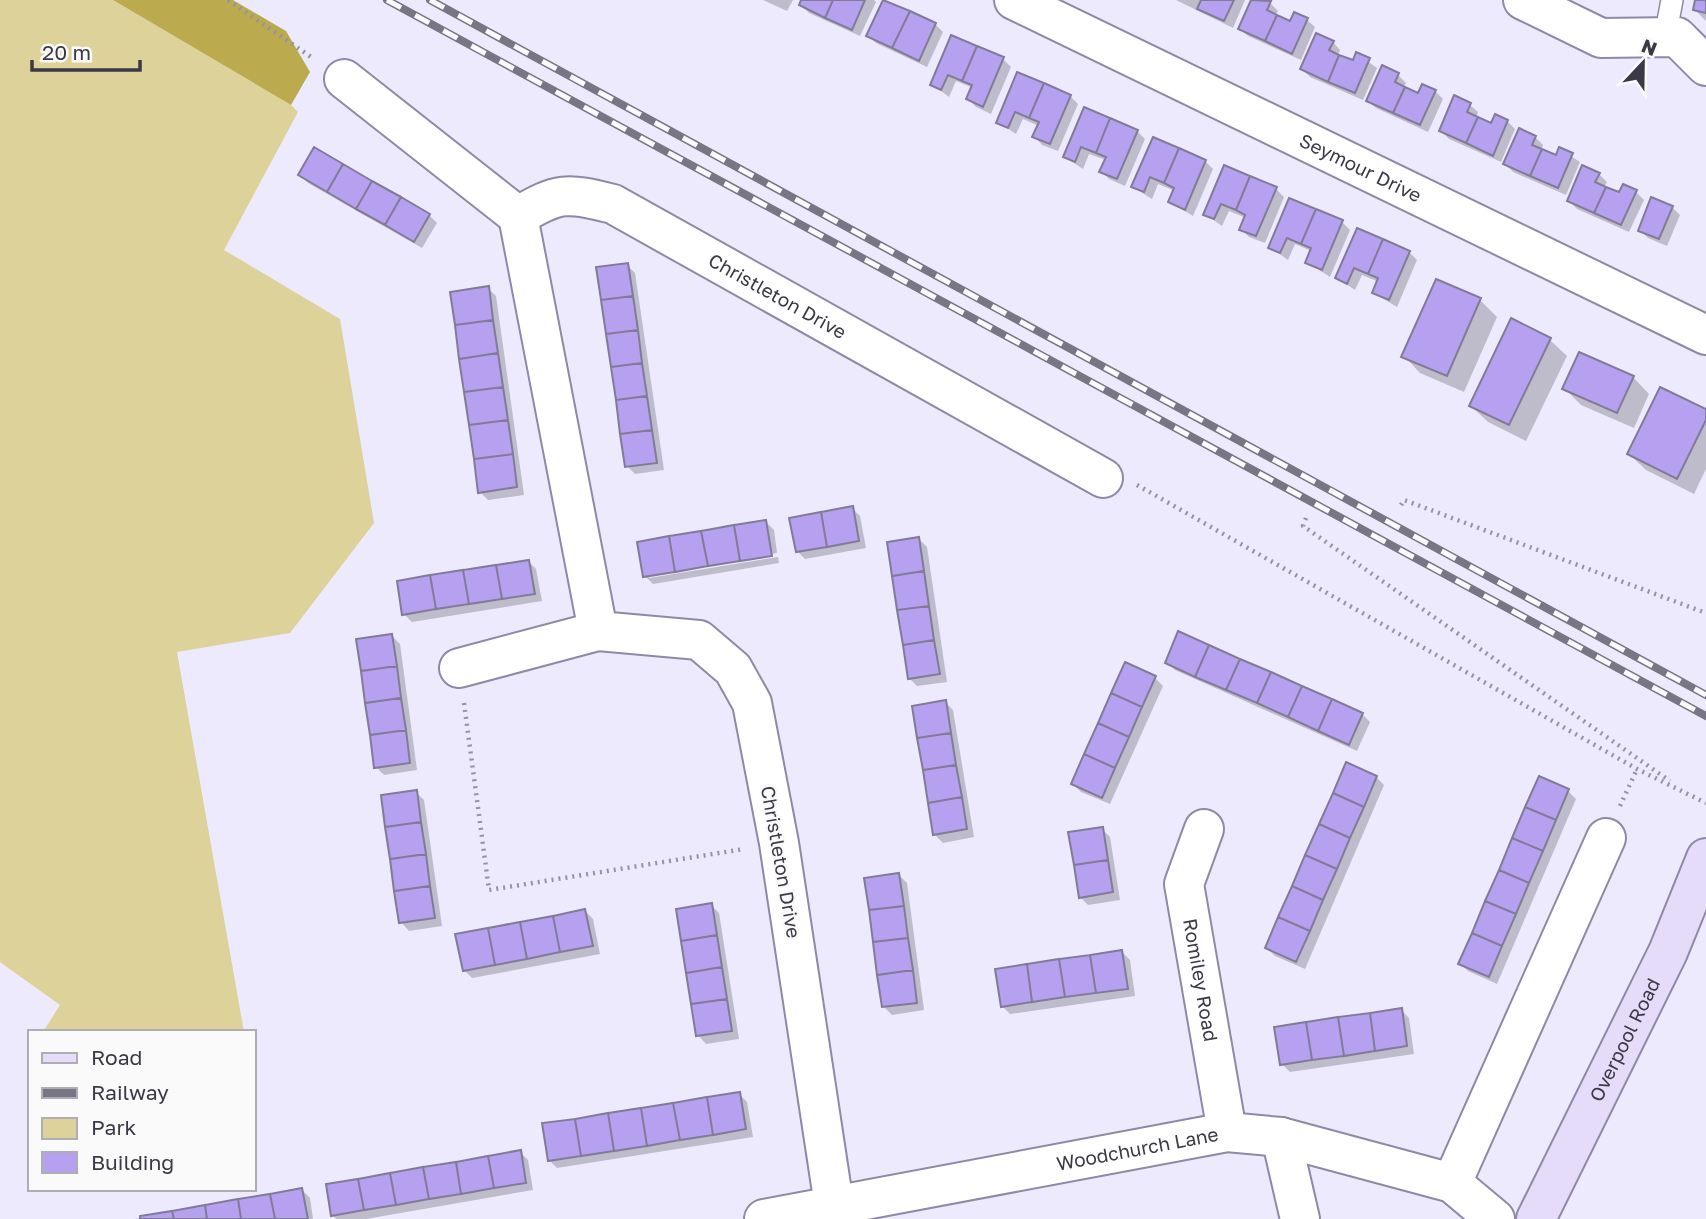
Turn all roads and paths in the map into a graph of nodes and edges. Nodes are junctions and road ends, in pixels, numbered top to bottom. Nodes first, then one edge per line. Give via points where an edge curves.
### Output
1 (228, 0) edge
2 (1013, 0) edge
3 (1523, 0) edge
4 (1672, 0) edge
5 (1665, 37) junction
6 (1706, 66) edge
7 (344, 79) joint
8 (517, 216) junction
9 (1706, 335) edge
10 (1103, 478) joint
11 (1401, 505) dead end
12 (1306, 518) dead end
13 (1706, 613) edge
14 (598, 631) junction
15 (459, 668) joint
16 (1679, 788) junction
17 (1706, 803) edge
18 (1204, 829) dead end
19 (1606, 838) dead end
20 (779, 843) junction
21 (1706, 858) edge
22 (1227, 1132) junction
23 (1281, 1137) junction
24 (1452, 1183) junction
25 (834, 1205) junction
26 (764, 1219) edge
27 (1300, 1219) edge
28 (1496, 1219) edge
29 (1536, 1219) edge

1 - 7 path
2 - 9 street, Seymour Drive
3 - 5 street via 1601,38
4 - 5 lane
5 - 6 street via 1677,37
7 - 8 street
8 - 10 street, Christleton Drive via 554,196 587,197 612,204
8 - 14 street
10 - 16 path via 1129,480 1637,769
11 - 13 path via 1404,500
12 - 16 path via 1303,526
14 - 15 street, Christleton Drive
14 - 20 street, Christleton Drive via 699,640 733,669 752,703
15 - 20 path via 489,890
16 - 17 path
18 - 22 street, Romiley Road via 1184,884
19 - 24 street
20 - 25 street, Christleton Drive
21 - 29 main road, Overpool Road via 1668,952
22 - 23 street, Woodchurch Lane
22 - 25 street, Woodchurch Lane
23 - 24 street, Woodchurch Lane
23 - 27 street
24 - 28 street, Woodchurch Lane
25 - 26 street, Woodchurch Lane

